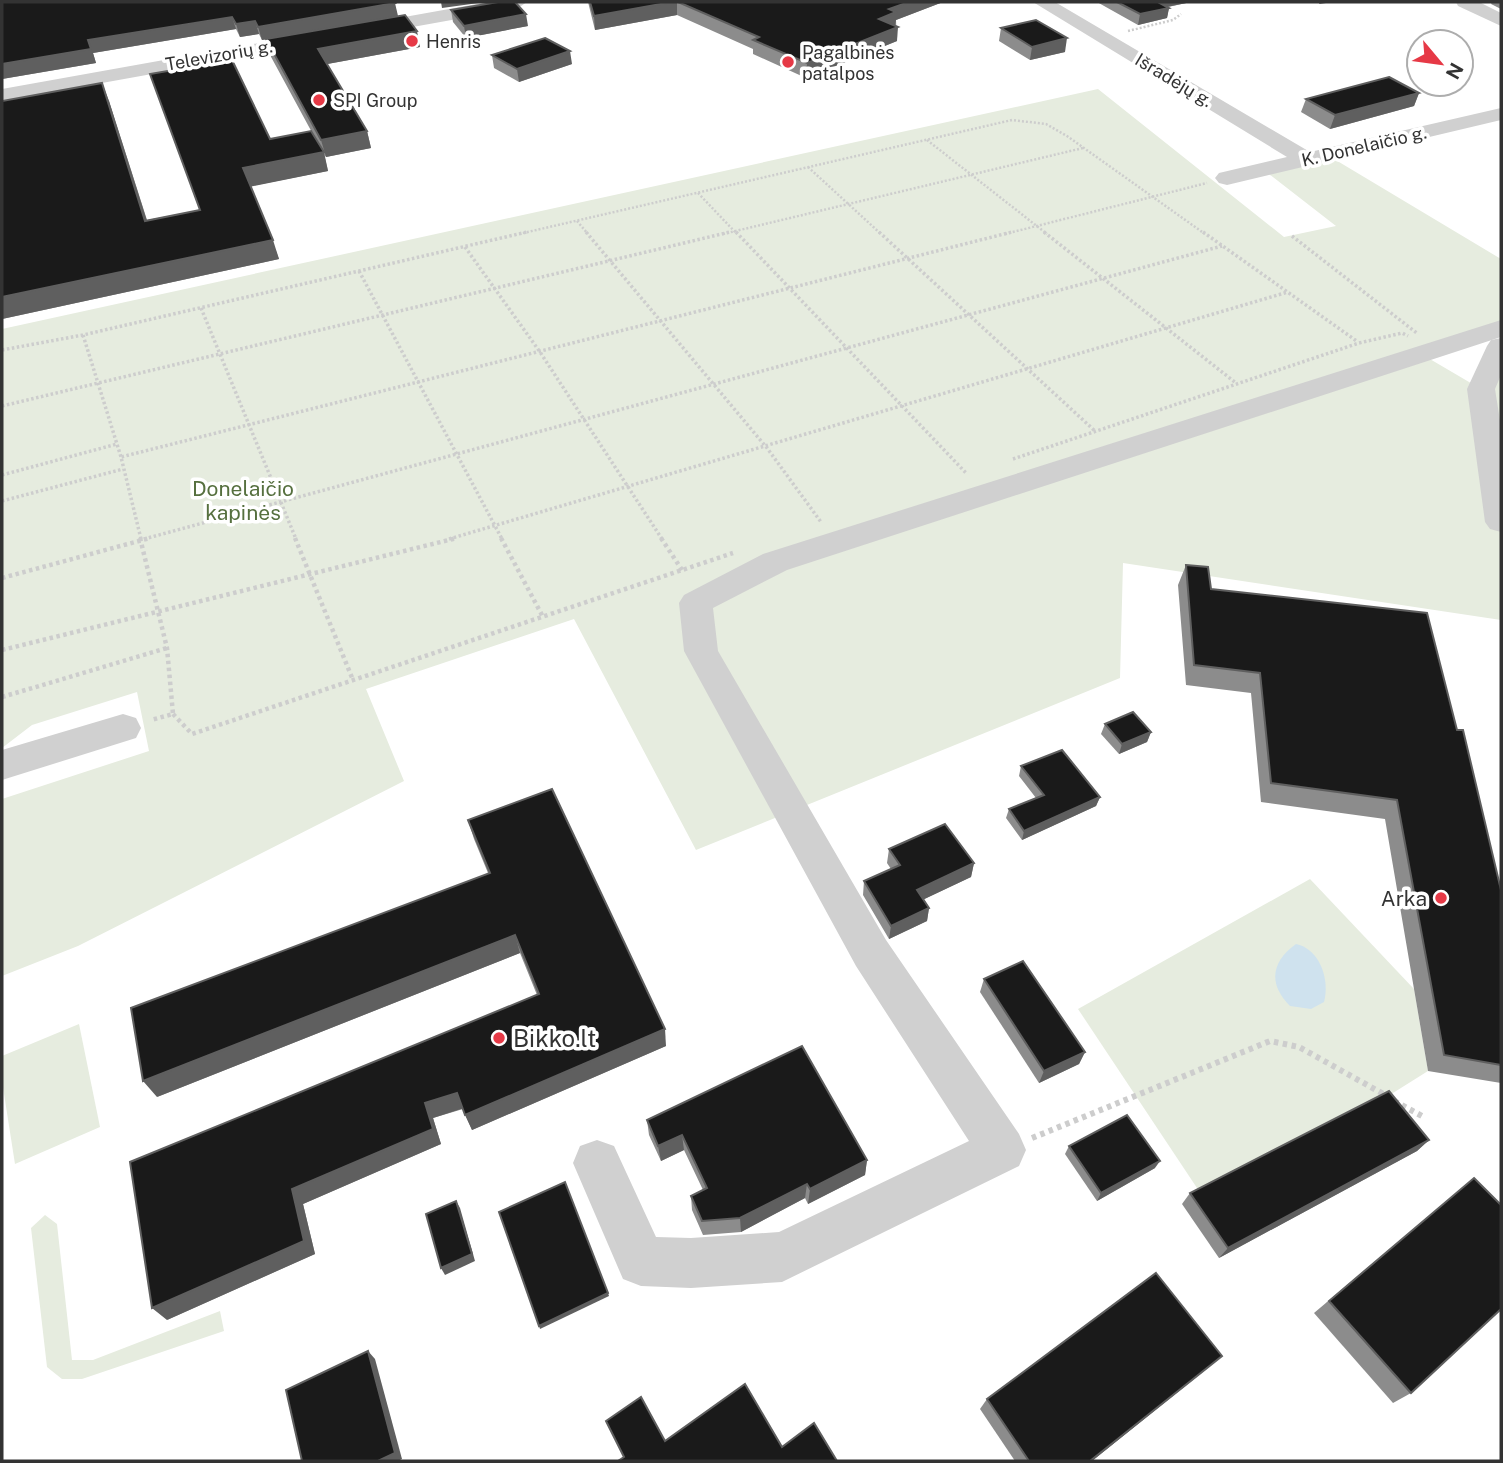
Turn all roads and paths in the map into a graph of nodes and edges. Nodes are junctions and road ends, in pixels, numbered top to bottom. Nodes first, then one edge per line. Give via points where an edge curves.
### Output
1 (518, 2) edge
2 (1042, 2) edge
3 (1465, 2) edge
4 (1181, 14) dead end
5 (1501, 20) edge
6 (1117, 33) dead end
7 (2, 95) edge
8 (1501, 114) edge
9 (928, 140) junction
10 (1084, 148) junction
11 (1306, 159) junction
12 (808, 167) junction
13 (971, 174) junction
14 (1227, 178) joint
15 (698, 193) junction
16 (1154, 197) junction
17 (848, 204) junction
18 (577, 221) junction
19 (1037, 226) junction
20 (734, 231) junction
21 (1292, 236) dead end
22 (1223, 246) junction
23 (465, 247) junction
24 (908, 259) junction
25 (611, 260) junction
26 (359, 271) junction
27 (1103, 278) junction
28 (494, 288) junction
29 (789, 289) junction
30 (1288, 292) junction
31 (201, 308) junction
32 (382, 315) junction
33 (969, 315) junction
34 (659, 322) junction
35 (1167, 328) junction
36 (1501, 328) edge
37 (83, 335) junction
38 (1501, 346) edge
39 (846, 348) junction
40 (1437, 348) junction
41 (2, 349) edge
42 (540, 352) junction
43 (220, 353) junction
44 (1029, 369) junction
45 (418, 382) junction
46 (97, 383) junction
47 (1237, 383) dead end
48 (715, 384) junction
49 (2, 406) edge
50 (903, 407) junction
51 (583, 419) junction
52 (249, 425) junction
53 (1095, 431) dead end
54 (117, 444) junction
55 (766, 448) junction
56 (456, 454) junction
57 (121, 457) junction
58 (123, 469) junction
59 (967, 474) dead end
60 (2, 475) edge
61 (631, 488) junction
62 (2, 501) edge
63 (280, 502) junction
64 (1501, 522) edge
65 (821, 523) dead end
66 (496, 528) junction
67 (140, 540) junction
68 (682, 570) dead end
69 (310, 574) junction
70 (2, 578) edge
71 (158, 612) junction
72 (542, 617) dead end
73 (167, 648) junction
74 (2, 649) edge
75 (353, 680) dead end
76 (2, 697) edge
77 (173, 713) junction
78 (124, 728) joint
79 (192, 734) dead end
80 (2, 765) edge
81 (1422, 1116) dead end
82 (1002, 1150) junction
83 (597, 1163) dead end

1 - 7 street, Televizorių g.
2 - 11 street, Išradėjų g.
3 - 5 street
4 - 6 path
8 - 11 street, K. Donelaičio g.
9 - 10 path via 1012,120 1046,124
9 - 12 path
9 - 13 path
10 - 13 path
10 - 16 path
11 - 14 street, K. Donelaičio g.
12 - 15 path
12 - 17 path
13 - 17 path
13 - 19 path
14 - 16 path
15 - 18 path
15 - 20 path
16 - 19 path
16 - 22 path
17 - 20 path
17 - 24 path
18 - 23 path
18 - 25 path
19 - 24 path
19 - 27 path
20 - 25 path
20 - 29 path
21 - 40 path
22 - 27 path
22 - 30 path
23 - 26 path
23 - 28 path
24 - 29 path
24 - 33 path
25 - 28 path
25 - 34 path
26 - 31 path
26 - 32 path
27 - 33 path
27 - 35 path
28 - 32 path
28 - 42 path
29 - 34 path
29 - 39 path
30 - 35 path
30 - 40 path via 1359,342 1402,333
31 - 37 path
31 - 43 path
32 - 43 path
32 - 45 path
33 - 39 path
33 - 44 path
34 - 42 path
34 - 48 path
35 - 44 path
35 - 47 path
36 - 40 street
37 - 41 path
37 - 46 path
38 - 64 street via 1481,389
39 - 48 path
39 - 50 path
40 - 82 street via 775,562 696,603 702,651 708,663 871,953
42 - 45 path
42 - 51 path
43 - 46 path
43 - 52 path
44 - 50 path
44 - 53 path
45 - 52 path
45 - 56 path
46 - 49 path
46 - 54 path
48 - 51 path
48 - 55 path
50 - 55 path
50 - 59 path
51 - 56 path
51 - 61 path
52 - 57 path
52 - 63 path
54 - 57 path
54 - 60 path
55 - 61 path
55 - 65 path
56 - 63 path
56 - 66 path
57 - 58 path
58 - 62 path
58 - 67 path
61 - 66 path
61 - 68 path
63 - 67 path
63 - 69 path
66 - 69 path
66 - 72 path
67 - 70 path
67 - 71 path
69 - 71 path
69 - 75 path
71 - 73 path
71 - 74 path
73 - 76 path
73 - 77 path
77 - 78 path
77 - 79 path
78 - 80 street
81 - 82 path via 1299,1047 1270,1041
82 - 83 street via 782,1257 691,1263 640,1261

